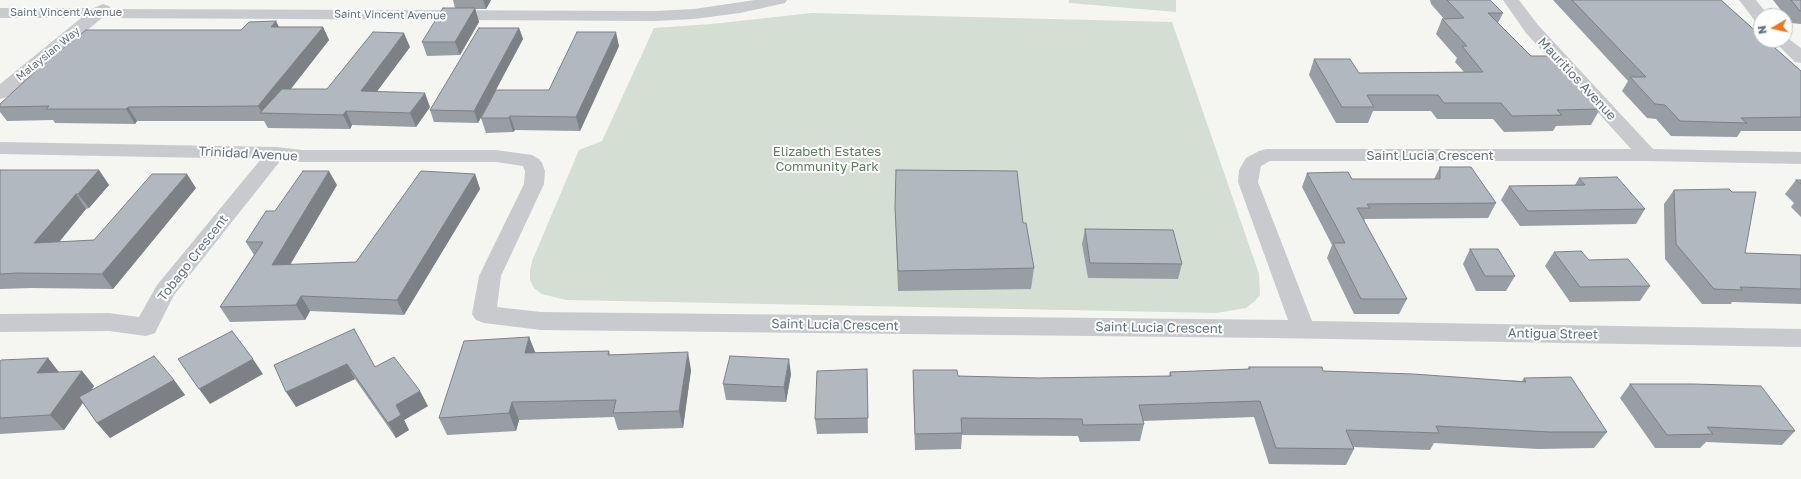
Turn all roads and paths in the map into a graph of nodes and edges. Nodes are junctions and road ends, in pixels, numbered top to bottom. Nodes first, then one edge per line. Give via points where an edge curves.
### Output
1 (114, 0) edge
2 (333, 0) edge
3 (779, 0) edge
4 (1512, 0) edge
5 (1747, 0) edge
6 (1754, 8) edge
7 (99, 12) junction
8 (0, 13) edge
9 (320, 14) junction
10 (1790, 48) edge
11 (1801, 58) edge
12 (0, 93) edge
13 (0, 148) edge
14 (276, 153) junction
15 (1647, 155) junction
16 (496, 156) joint
17 (1801, 158) edge
18 (0, 324) edge
19 (1304, 330) junction
20 (1801, 338) edge

1 - 7 street, Malaysian Way
2 - 9 street
3 - 9 street, Saint Vincent Avenue via 694,14 654,16
4 - 15 street, Mauritios Avenue via 1532,29
5 - 6 street
7 - 8 street, Saint Vincent Avenue
7 - 9 street, Saint Vincent Avenue
7 - 12 street, Malaysian Way
10 - 11 street
13 - 14 street, Trinidad Avenue
14 - 16 street, Trinidad Avenue via 302,156
14 - 18 street, Tobago Crescent via 165,291 146,327 109,322
15 - 17 street, Saint Lucia Crescent
15 - 19 street, Saint Lucia Crescent via 1266,155 1253,162 1248,182
16 - 19 street, Saint Lucia Crescent via 525,159 532,163 535,171 534,184 490,276 484,314 541,321
19 - 20 street, Antigua Street

